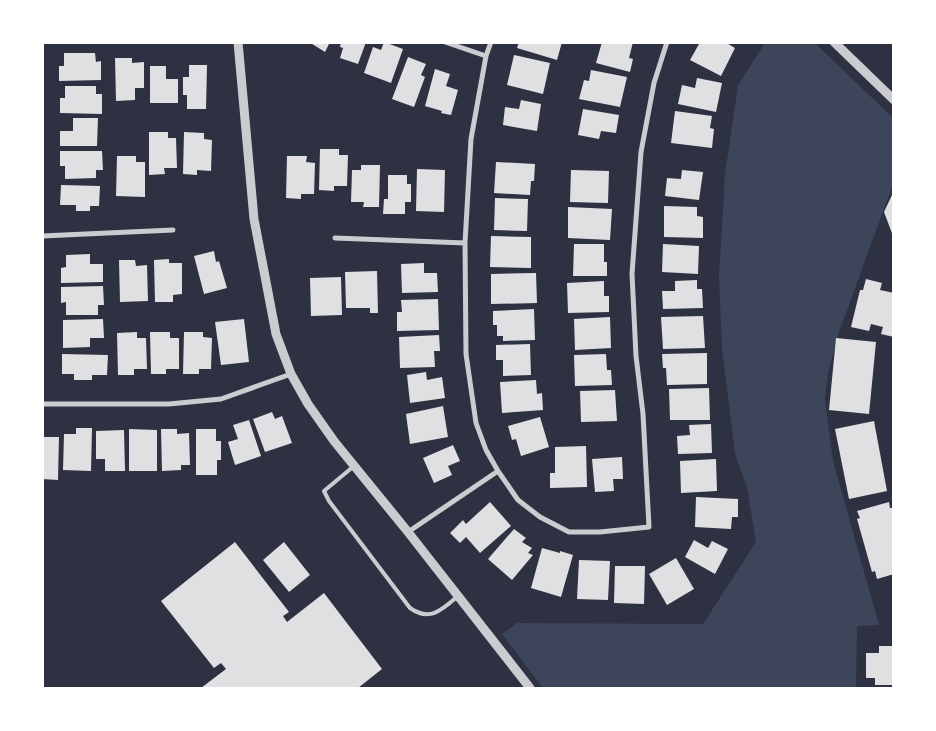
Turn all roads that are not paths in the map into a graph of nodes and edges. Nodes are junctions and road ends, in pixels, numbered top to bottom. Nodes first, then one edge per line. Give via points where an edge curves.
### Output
1 (238, 42) edge
2 (445, 42) edge
3 (491, 42) edge
4 (667, 42) edge
5 (834, 42) edge
6 (486, 56) junction
7 (894, 100) edge
8 (173, 230) dead end
9 (42, 236) edge
10 (334, 238) dead end
11 (465, 243) junction
12 (291, 374) junction
13 (42, 404) edge
14 (354, 466) junction
15 (498, 471) junction
16 (408, 532) junction
17 (459, 596) junction
18 (530, 688) edge

1 - 12 street via 254,219 276,334
2 - 6 street
3 - 6 street
4 - 15 street via 654,83 641,152 632,274 649,527 569,532 540,517 518,500
5 - 7 street
6 - 11 street via 472,139
8 - 9 street
10 - 11 street
11 - 15 street via 466,354 476,423
12 - 13 street via 221,399 169,404
12 - 14 street via 308,404
14 - 16 street
14 - 17 lane via 324,491 410,608 418,613 431,614 441,611
15 - 16 street
16 - 17 street
17 - 18 street

